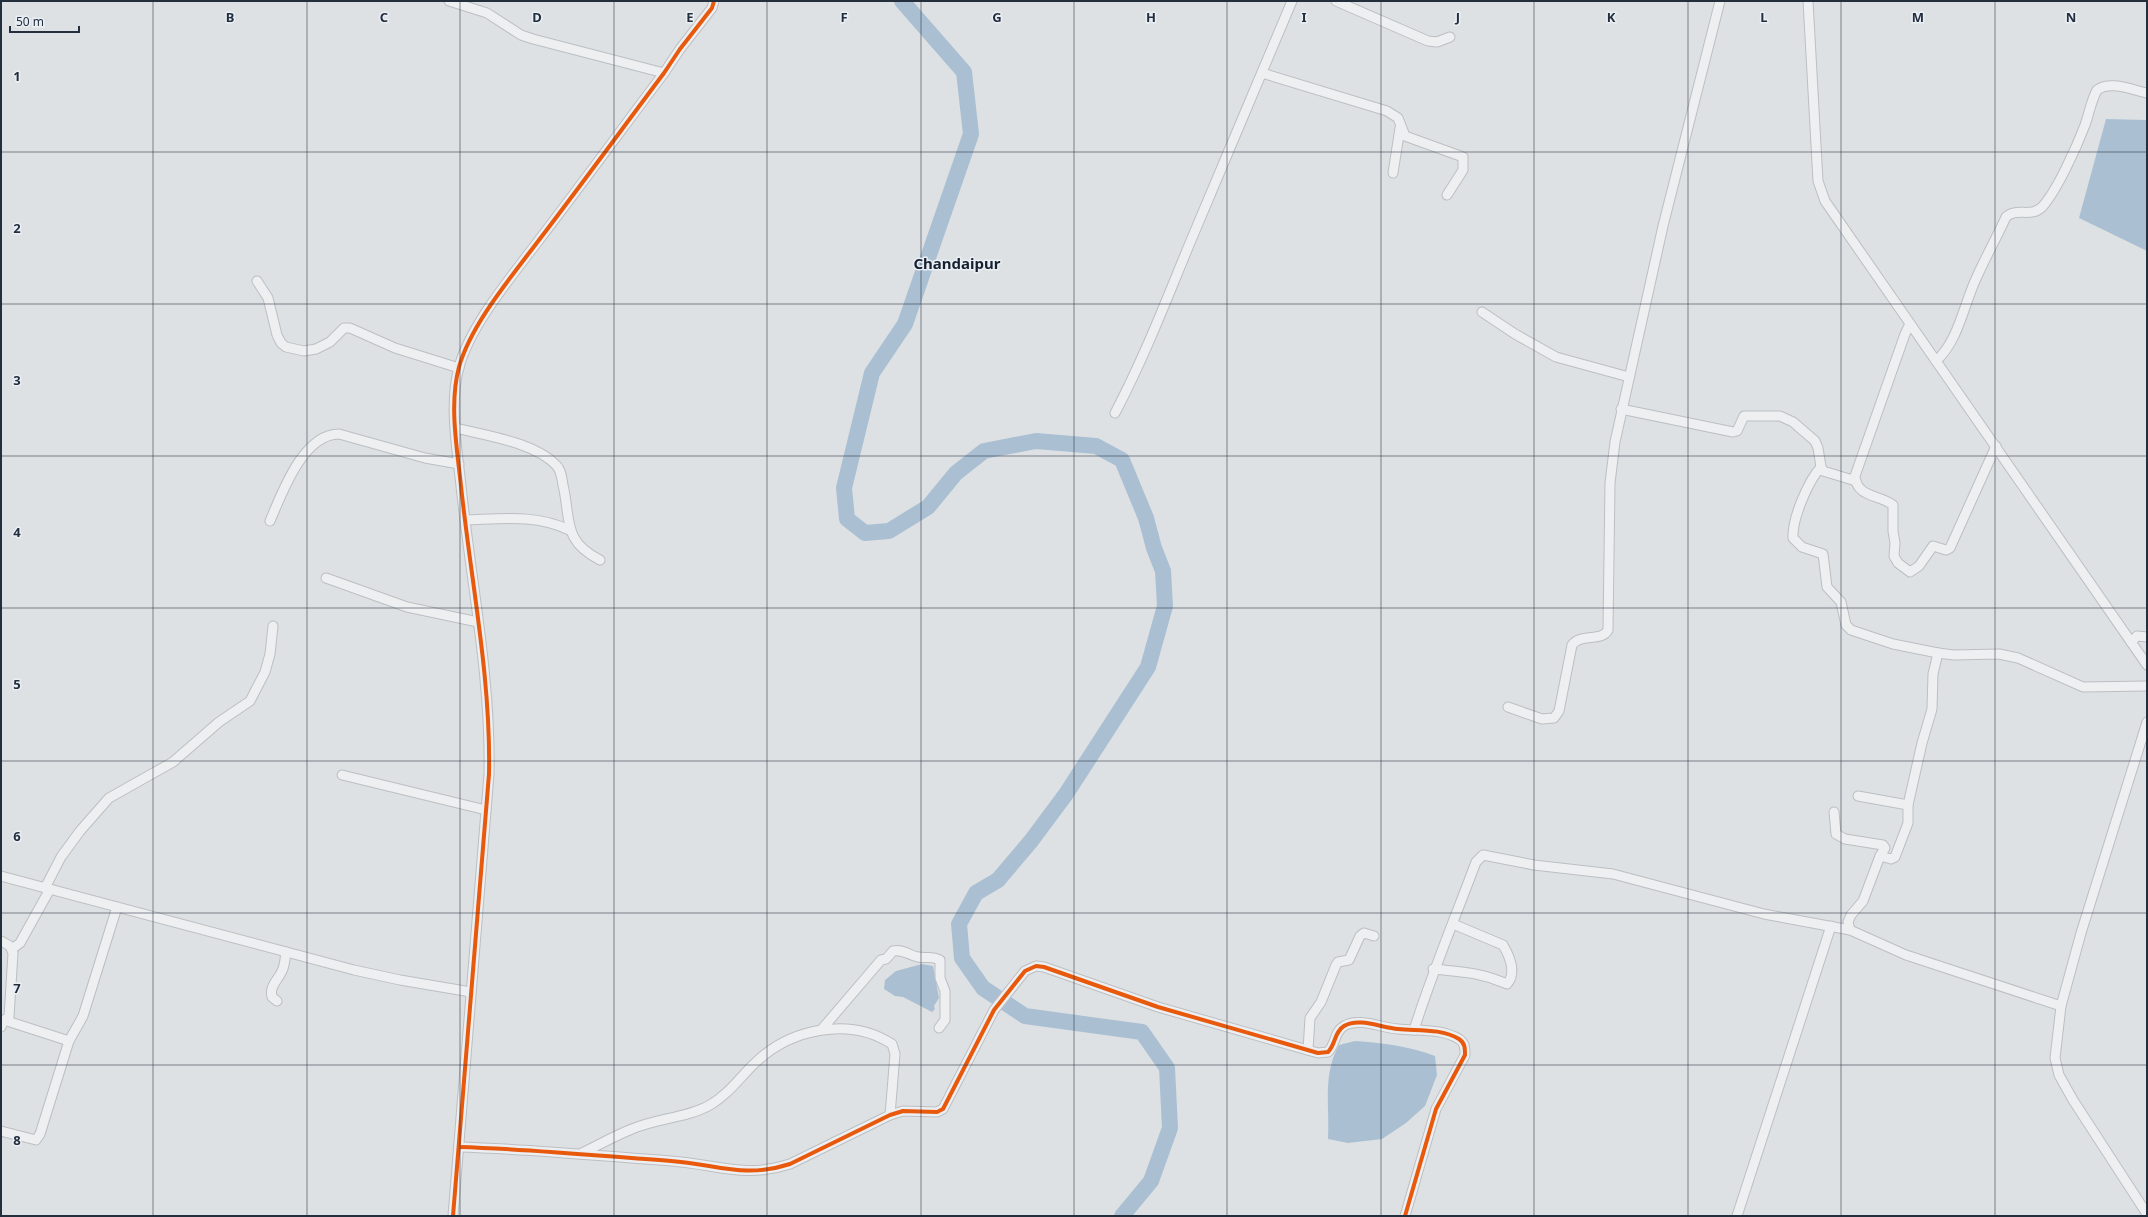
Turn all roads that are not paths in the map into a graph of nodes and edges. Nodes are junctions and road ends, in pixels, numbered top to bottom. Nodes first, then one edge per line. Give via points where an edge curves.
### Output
1 (450, 1) edge
2 (714, 1) edge
3 (1292, 1) edge
4 (1336, 1) edge
5 (1720, 1) edge
6 (1808, 1) edge
7 (1450, 37) dead end
8 (1262, 73) junction
9 (664, 74) junction
10 (2147, 93) edge
11 (1400, 126) junction
12 (1393, 173) dead end
13 (1447, 195) dead end
14 (257, 281) dead end
15 (1482, 312) dead end
16 (1910, 324) junction
17 (1940, 357) junction
18 (459, 368) junction
19 (1629, 377) junction
20 (1621, 409) junction
21 (1115, 413) dead end
22 (456, 428) junction
23 (1996, 446) junction
24 (459, 464) junction
25 (1821, 468) junction
26 (1856, 481) junction
27 (465, 520) junction
28 (270, 521) dead end
29 (569, 530) junction
30 (600, 560) dead end
31 (326, 578) dead end
32 (478, 622) junction
33 (273, 626) dead end
34 (2147, 637) edge
35 (2134, 640) junction
36 (1938, 653) junction
37 (2147, 665) edge
38 (2147, 686) edge
39 (1508, 707) dead end
40 (2147, 722) edge
41 (342, 775) dead end
42 (1858, 796) dead end
43 (1908, 805) junction
44 (486, 810) junction
45 (1834, 812) dead end
46 (1880, 856) junction
47 (1, 876) edge
48 (47, 888) junction
49 (117, 907) junction
50 (1453, 924) junction
51 (1831, 926) junction
52 (1850, 930) junction
53 (1374, 936) dead end
54 (1, 941) edge
55 (12, 949) junction
56 (286, 952) junction
57 (1433, 969) junction
58 (472, 992) junction
59 (277, 1001) dead end
60 (2061, 1006) junction
61 (2, 1024) edge
62 (939, 1028) dead end
63 (822, 1029) junction
64 (1414, 1030) junction
65 (69, 1041) junction
66 (1308, 1050) junction
67 (890, 1115) junction
68 (1, 1131) edge
69 (459, 1147) junction
70 (580, 1154) junction
71 (2147, 1214) edge
72 (453, 1216) edge
73 (1405, 1216) edge
74 (1737, 1216) edge

1 - 9 street via 487,13 521,35
2 - 9 street via 712,8
3 - 8 street
4 - 7 street via 1428,41 1437,42
5 - 19 street via 1663,226
6 - 16 street via 1820,190
8 - 11 street via 1387,111 1398,118
8 - 21 street via 1170,295
9 - 18 street via 474,331
10 - 17 street via 2113,86 2097,90 2070,159 2040,208 2031,213 2011,213 2006,217 1974,282 1962,318
11 - 12 street
11 - 13 street via 1405,136 1464,158 1463,170
14 - 18 street via 268,298 277,335 286,347 304,351 316,349 330,342 344,328 350,328 395,348
15 - 19 street via 1515,334 1556,356
16 - 17 street
16 - 26 street via 1856,474
17 - 23 street
18 - 22 street via 455,404
19 - 20 street
20 - 25 street via 1733,432 1744,416 1785,418 1815,441
20 - 39 street via 1610,482 1608,630 1604,634 1578,638 1572,645 1559,711 1554,718 1542,719
22 - 24 street
22 - 29 street via 534,450 557,466 562,476
23 - 26 street via 1950,548 1946,550 1933,546 1913,572 1905,570 1894,558 1892,505 1865,492
23 - 35 street
24 - 27 street
24 - 28 street via 331,434 311,447 299,461
25 - 26 street via 1826,472
25 - 36 street via 1807,487 1793,538 1802,547 1823,554 1828,587 1842,605 1846,625 1851,630 1893,644
27 - 29 street via 533,519 555,523
27 - 32 street
29 - 30 street via 581,548
31 - 32 street via 407,607
32 - 44 street via 488,707 489,774
33 - 48 street via 265,672 250,701 219,722 173,762 108,800 61,857
34 - 35 street
35 - 37 street
36 - 38 street via 2000,654 2018,658 2083,686
36 - 43 street via 1933,674 1932,709
40 - 60 street via 2081,933
41 - 44 street
42 - 43 street
43 - 46 street via 1908,823 1895,857 1891,859
44 - 58 street
45 - 46 street via 1836,831 1840,837 1883,845 1885,848
46 - 52 street via 1863,901 1848,922
47 - 48 street
48 - 49 street
48 - 55 street via 20,942
49 - 56 street
49 - 65 street via 83,1016
50 - 51 street via 1476,862 1480,857 1489,855 1534,864 1612,874 1764,914
50 - 57 street
50 - 57 street via 1503,945 1511,964 1510,981 1507,984 1482,974
51 - 52 street
51 - 74 street
52 - 60 street via 1906,955
53 - 66 street via 1364,933 1360,936 1349,960 1338,962 1336,965 1321,1002 1310,1018
54 - 55 street
55 - 61 street via 9,1017
56 - 58 street via 400,980
56 - 59 street via 283,969 275,980 272,991 272,997
57 - 64 street
58 - 69 street
60 - 71 street via 2055,1058 2059,1075
61 - 65 street
62 - 63 street via 945,1020 945,991 940,978 940,960 932,956 918,957 902,950 894,951 886,959 881,960
63 - 67 street via 848,1029 892,1044 895,1054
63 - 70 street via 779,1045 765,1054 722,1097 710,1105 632,1129
64 - 66 street via 1351,1024 1338,1032 1328,1052 1322,1054
64 - 73 street via 1445,1034 1458,1039 1465,1048 1465,1055 1436,1109
65 - 68 street via 38,1139 30,1140
66 - 67 street via 1158,1007 1036,966 1025,971 994,1010 943,1109 937,1112 904,1111
67 - 70 street via 790,1164 760,1172 723,1170 672,1161
69 - 70 street
69 - 72 street

